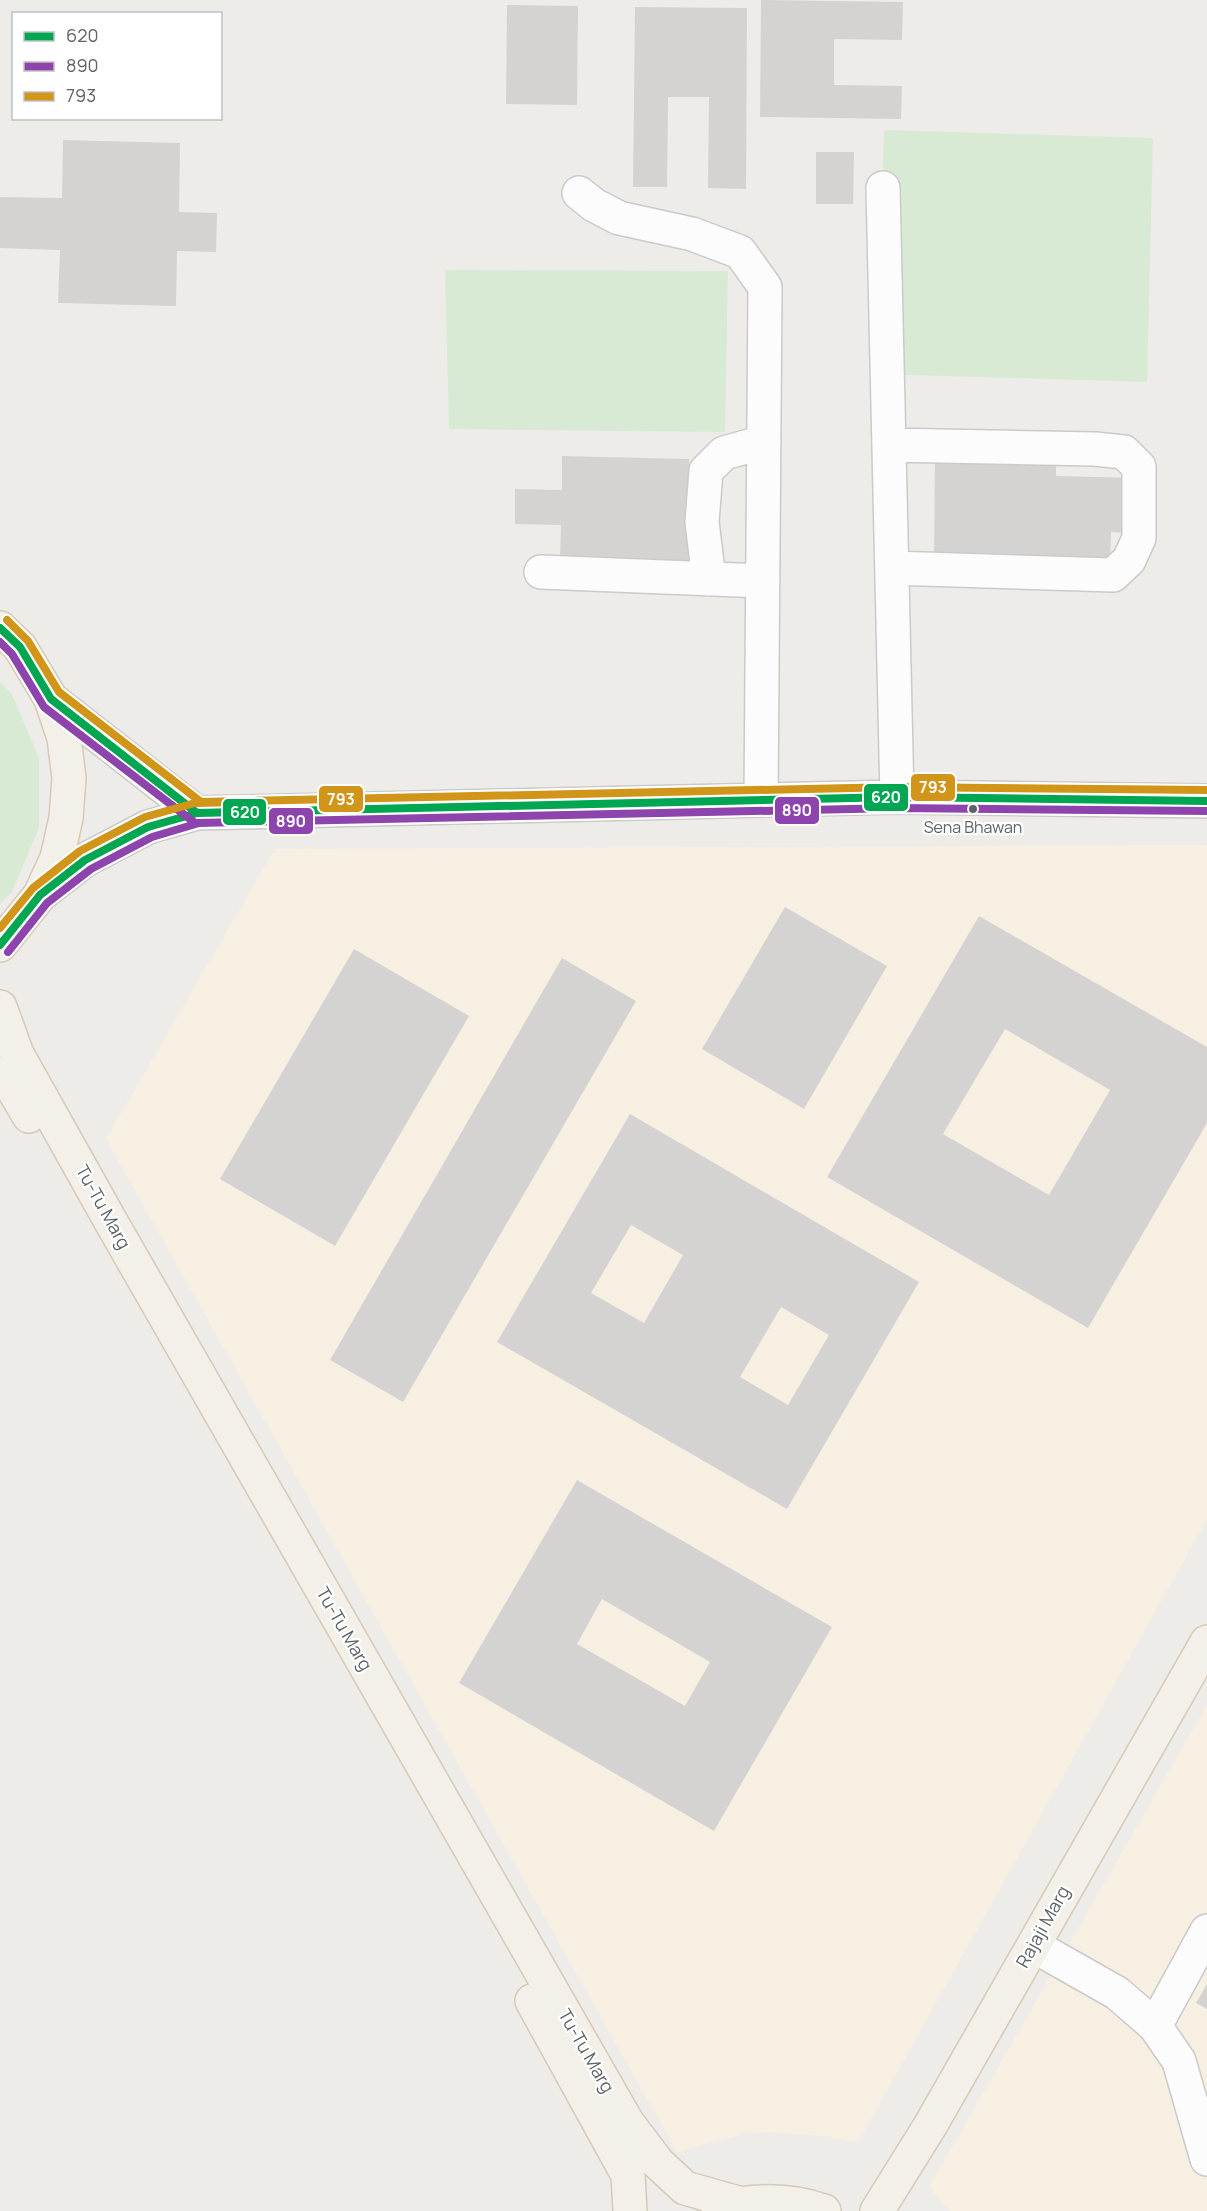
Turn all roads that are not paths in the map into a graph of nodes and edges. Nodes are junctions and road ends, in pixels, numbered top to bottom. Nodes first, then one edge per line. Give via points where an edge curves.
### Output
1 (883, 188) dead end
2 (579, 193) dead end
3 (764, 442) junction
4 (890, 445) junction
5 (892, 568) junction
6 (541, 572) dead end
7 (709, 579) junction
8 (762, 581) junction
9 (0, 628) edge
10 (51, 699) junction
11 (897, 797) junction
12 (761, 800) junction
13 (1207, 801) edge
14 (197, 813) junction
15 (40, 895) junction
16 (0, 945) edge
17 (0, 1007) edge
18 (0, 1074) edge
19 (1207, 1642) edge
20 (1207, 1931) edge
21 (1034, 1946) junction
22 (1155, 2026) junction
23 (1207, 2159) edge
24 (724, 2207) edge
25 (630, 2211) edge
26 (824, 2211) edge
27 (877, 2211) edge

1 - 4 street
2 - 3 street via 619,218 692,234 740,252 765,287
3 - 7 street via 724,453 706,471 702,522
3 - 8 street
4 - 5 street
4 - 5 street via 1095,448 1124,452 1138,467 1139,538 1129,560 1113,574
5 - 11 street
6 - 7 street
7 - 8 street
8 - 12 street
9 - 10 main road via 20,647
10 - 14 street
10 - 15 main road via 64,738 69,778 57,858
11 - 12 street
11 - 13 street
12 - 14 street
14 - 15 street via 148,827 85,860
15 - 16 main road
17 - 24 main road, Tu-Tu Marg via 17,1054 110,1220 627,2122 658,2163 685,2188
18 - 25 main road, Tu-Tu Marg via 12,1088 269,1532 524,1987 628,2175
19 - 21 main road, Rajaji Marg
20 - 22 street
21 - 22 street via 1117,1993
21 - 27 main road, Rajaji Marg
22 - 23 street via 1179,2061
24 - 26 main road, Tu-Tu Marg via 770,2201 803,2204

